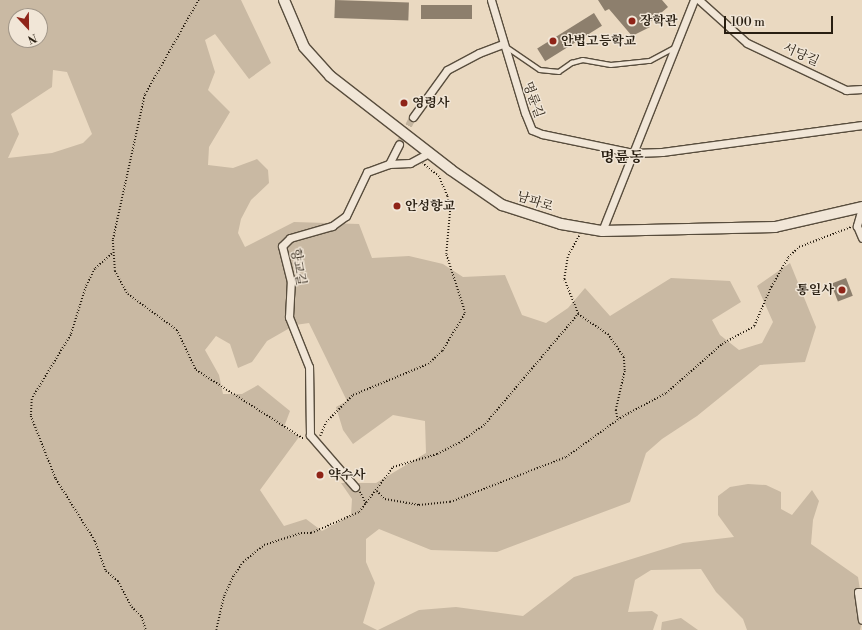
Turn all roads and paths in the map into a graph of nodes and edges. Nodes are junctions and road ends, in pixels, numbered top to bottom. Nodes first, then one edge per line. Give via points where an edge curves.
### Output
1 (199, 0) edge
2 (284, 0) edge
3 (491, 0) edge
4 (694, 0) edge
5 (699, 0) edge
6 (503, 44) junction
7 (673, 49) junction
8 (862, 89) edge
9 (413, 117) tunnel mouth
10 (862, 125) edge
11 (399, 144) tunnel mouth
12 (429, 153) junction
13 (634, 153) junction
14 (416, 160) junction
15 (389, 164) junction
16 (862, 207) edge
17 (857, 226) junction
18 (582, 228) junction
19 (602, 231) junction
20 (862, 238) edge
21 (112, 254) junction
22 (578, 314) junction
23 (618, 420) junction
24 (317, 445) junction
25 (355, 487) joint
26 (377, 491) junction
27 (366, 503) junction
28 (862, 592) edge
29 (862, 620) edge
30 (146, 630) edge
31 (216, 630) edge

1 - 21 path via 145,95
2 - 12 street, 남파로 via 304,47 315,61 330,76
3 - 6 street, 명륜길
4 - 7 street
5 - 8 street, 서당길 via 747,43 846,90
6 - 7 lane via 540,70 559,72 572,63 583,60 612,65 650,61
6 - 9 street via 447,70
6 - 13 street, 명륜길 via 517,94 532,130
7 - 13 street
10 - 13 street, 명륜길 via 662,152
11 - 15 street
12 - 14 street
12 - 18 street, 남파로 via 502,205
13 - 19 street
14 - 15 street
14 - 24 path via 439,177 446,192 450,209 446,254 465,313 442,351 428,364 353,395 326,422
15 - 24 street, 향교길 via 367,172 346,216 332,226 290,238 282,246 291,282 289,317 309,367 308,419 310,435
16 - 17 street
16 - 19 street, 남파로 via 775,226
17 - 20 street
17 - 23 path via 799,247 788,257 754,326 722,344 653,402
18 - 19 street, 남파로
18 - 22 path via 568,255 564,279
21 - 24 path via 115,271 125,290 172,324 196,370 304,440
21 - 30 path via 95,269 86,287 71,335 32,399 31,416 56,479 95,541 106,571 118,582 132,607 142,617
22 - 23 path via 608,334 624,357 625,371 616,410
22 - 26 path via 485,424 459,443 436,454 400,462 388,472
23 - 26 path via 566,457 450,502 419,505 385,499
24 - 25 street, 향교길
25 - 27 path
26 - 27 path
27 - 31 path via 360,512 326,527 264,544 243,562 224,596
28 - 29 street via 858,592

